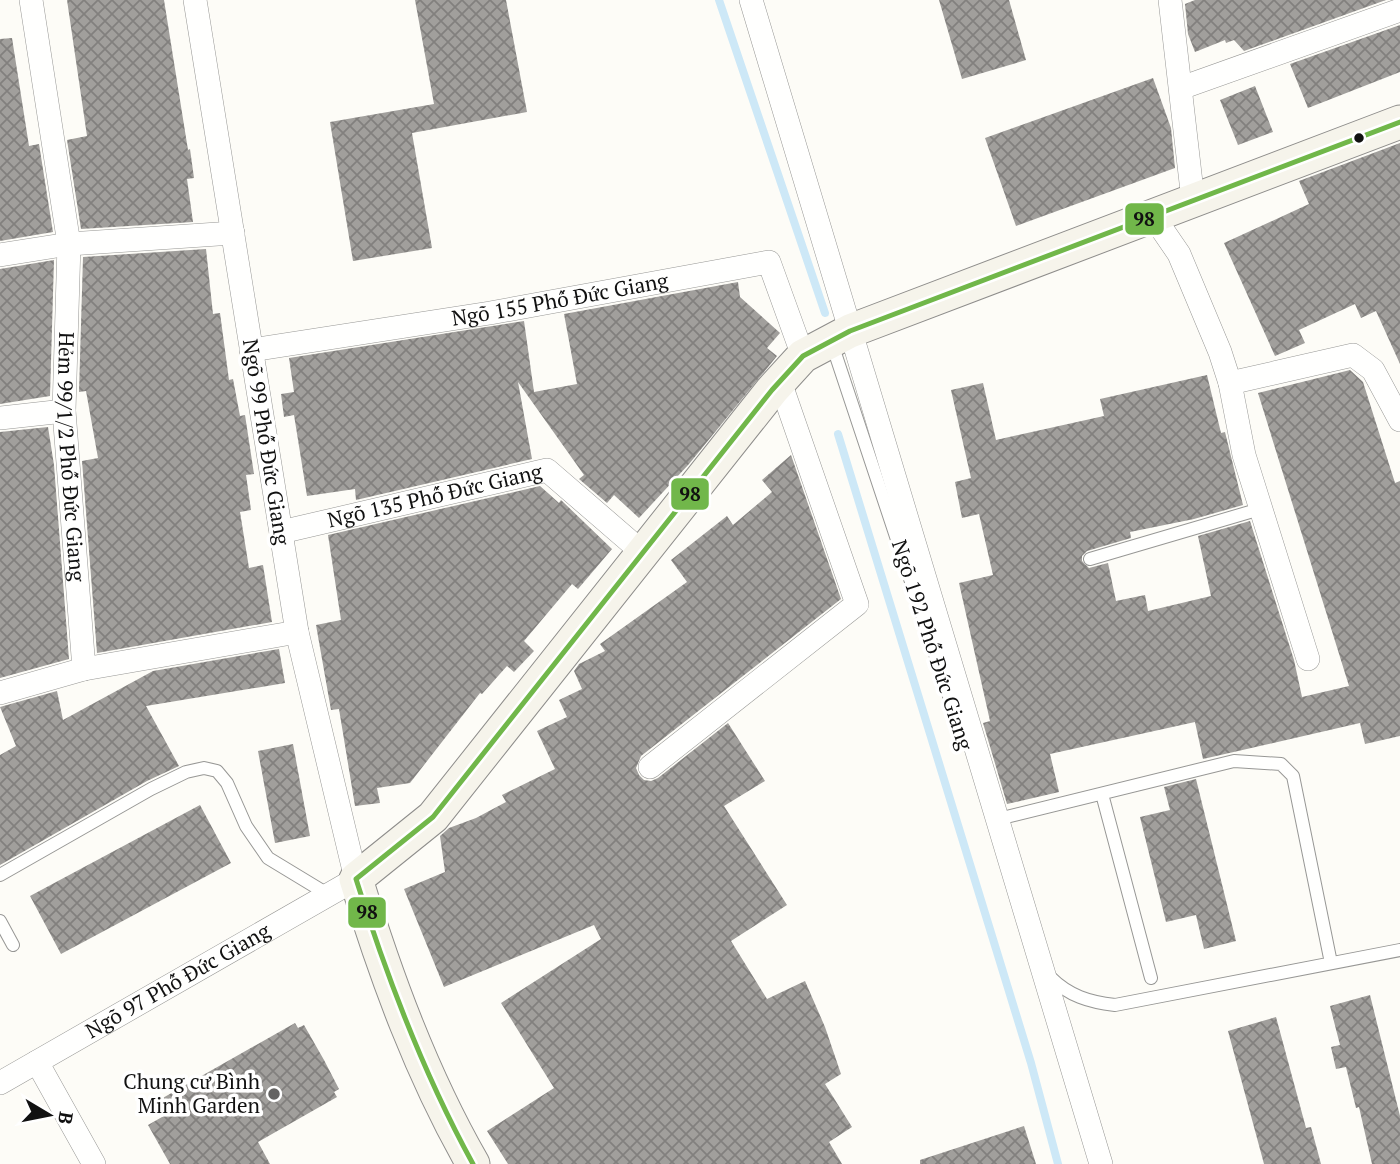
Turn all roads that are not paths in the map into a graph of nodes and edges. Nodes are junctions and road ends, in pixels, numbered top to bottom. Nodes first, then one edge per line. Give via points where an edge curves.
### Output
1 (31, 0) edge
2 (195, 0) edge
3 (751, 0) edge
4 (1175, 2) edge
5 (1400, 10) edge
6 (1181, 88) junction
7 (1400, 122) edge
8 (1193, 200) junction
9 (1153, 216) junction
10 (233, 233) junction
11 (69, 244) junction
12 (0, 255) edge
13 (828, 343) junction
14 (251, 350) junction
15 (779, 382) junction
16 (1230, 383) junction
17 (64, 411) junction
18 (0, 418) edge
19 (1400, 420) edge
20 (1260, 509) junction
21 (281, 531) junction
22 (642, 552) junction
23 (1090, 559) dead end
24 (297, 632) junction
25 (1308, 659) dead end
26 (84, 669) junction
27 (0, 693) edge
28 (650, 767) dead end
29 (1101, 793) junction
30 (994, 820) junction
31 (0, 875) edge
32 (343, 887) junction
33 (0, 921) edge
34 (13, 945) dead end
35 (1400, 950) edge
36 (1035, 960) junction
37 (1331, 963) junction
38 (1151, 978) dead end
39 (37, 1062) junction
40 (0, 1083) edge
41 (94, 1164) edge
42 (473, 1164) edge
43 (1101, 1164) edge

1 - 11 street, Hẻm 99/1/2 Phố Đức Giang
2 - 10 street, Ngõ 99 Phố Đức Giang
3 - 13 street
4 - 6 street
5 - 6 street
6 - 8 street
7 - 8 street
8 - 9 street
9 - 13 street
9 - 16 street via 1179,254
10 - 11 street
10 - 14 street, Ngõ 99 Phố Đức Giang
11 - 12 street
11 - 17 street, Hẻm 99/1/2 Phố Đức Giang
13 - 14 street, Ngõ 155 Phố Đức Giang via 769,262 490,313
13 - 15 street
13 - 30 street
14 - 21 street, Ngõ 99 Phố Đức Giang
15 - 22 street
15 - 28 street via 857,604
16 - 19 street via 1353,355 1373,370
16 - 20 street
17 - 18 street
17 - 26 street, Hẻm 99/1/2 Phố Đức Giang
20 - 23 lane
20 - 25 street
21 - 22 street, Ngõ 135 Phố Đức Giang via 547,470
21 - 24 street, Ngõ 99 Phố Đức Giang
22 - 32 street via 433,817
24 - 26 street
24 - 32 street, Ngõ 99 Phố Đức Giang
26 - 27 street
29 - 30 lane
29 - 37 lane via 1234,761 1281,764 1293,776
29 - 38 lane
30 - 36 street
31 - 32 lane via 151,789 204,768 217,771 228,783 246,826 268,858
32 - 39 street, Ngõ 97 Phố Đức Giang
32 - 42 street via 380,957 449,1122
33 - 34 lane
35 - 37 lane
36 - 37 lane via 1063,990 1089,1002 1115,1005
36 - 43 street
39 - 40 street, Ngõ 97 Phố Đức Giang
39 - 41 street

